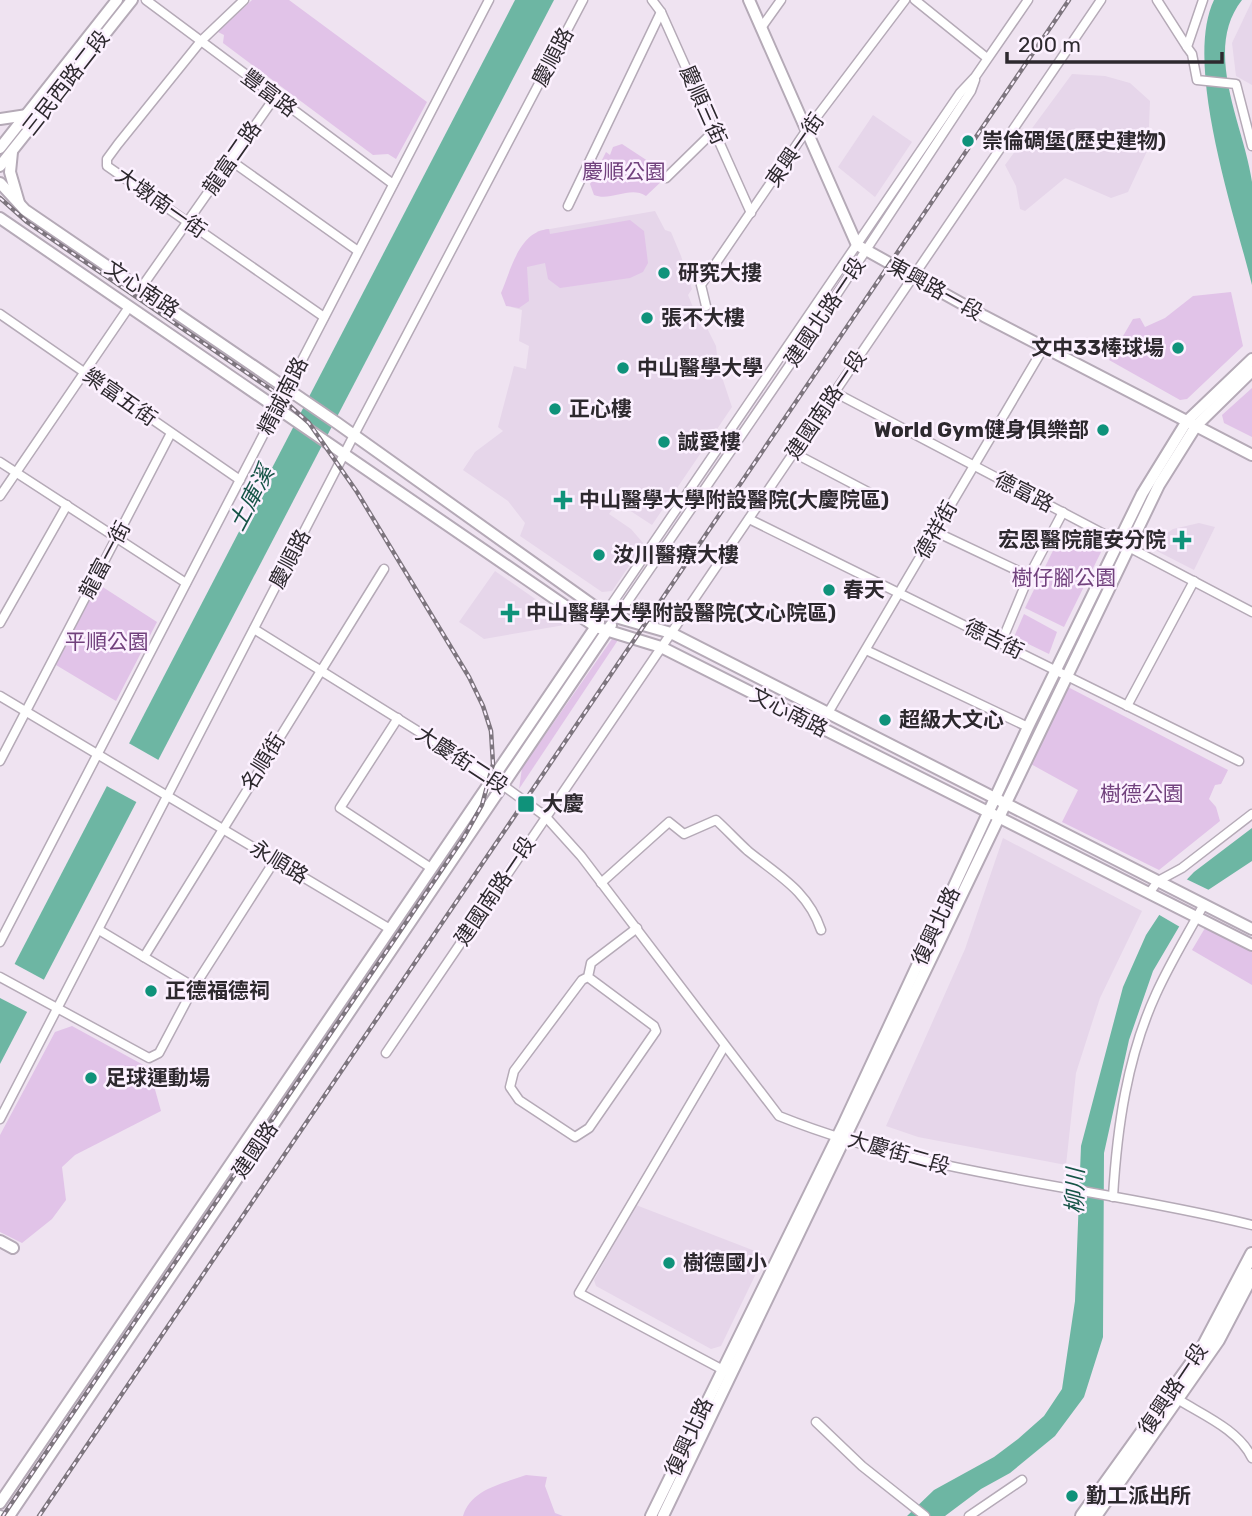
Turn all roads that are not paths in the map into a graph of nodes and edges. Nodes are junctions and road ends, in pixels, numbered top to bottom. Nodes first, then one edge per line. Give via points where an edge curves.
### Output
1 (117, 0) edge
2 (132, 0) edge
3 (146, 0) edge
4 (244, 0) edge
5 (489, 0) edge
6 (583, 0) edge
7 (652, 0) edge
8 (749, 0) edge
9 (781, 0) edge
10 (905, 0) edge
11 (915, 0) edge
12 (1028, 0) edge
13 (1101, 0) edge
14 (1157, 0) edge
15 (1203, 0) edge
16 (662, 12) junction
17 (761, 28) junction
18 (201, 41) junction
19 (1187, 47) junction
20 (987, 58) junction
21 (275, 97) junction
22 (27, 115) junction
23 (0, 119) edge
24 (714, 131) junction
25 (806, 131) junction
26 (1252, 146) edge
27 (0, 148) edge
28 (12, 152) junction
29 (230, 160) junction
30 (0, 166) edge
31 (666, 178) dead end
32 (0, 183) edge
33 (393, 184) junction
34 (20, 206) junction
35 (568, 206) dead end
36 (751, 213) junction
37 (1, 219) edge
38 (187, 222) junction
39 (862, 248) junction
40 (358, 251) junction
41 (912, 277) junction
42 (141, 288) junction
43 (706, 306) dead end
44 (130, 307) junction
45 (0, 314) edge
46 (324, 317) junction
47 (1044, 347) junction
48 (1252, 359) edge
49 (1252, 371) edge
50 (84, 372) junction
51 (288, 389) junction
52 (834, 392) junction
53 (279, 409) junction
54 (1192, 424) junction
55 (171, 433) junction
56 (354, 435) junction
57 (344, 453) junction
58 (794, 453) junction
59 (1252, 455) edge
60 (0, 462) edge
61 (973, 466) junction
62 (15, 472) junction
63 (240, 480) junction
64 (872, 494) dead end
65 (0, 496) edge
66 (66, 505) junction
67 (1063, 512) junction
68 (749, 519) junction
69 (936, 532) junction
70 (117, 537) junction
71 (1123, 545) junction
72 (384, 569) dead end
73 (1029, 576) junction
74 (1194, 581) junction
75 (186, 583) junction
76 (900, 592) junction
77 (1252, 612) edge
78 (605, 614) junction
79 (617, 617) junction
80 (0, 623) edge
81 (596, 627) junction
82 (254, 629) junction
83 (608, 629) junction
84 (671, 633) junction
85 (1001, 643) junction
86 (661, 647) junction
87 (866, 650) junction
88 (320, 670) junction
89 (1061, 672) junction
90 (0, 696) edge
91 (1127, 706) junction
92 (26, 711) junction
93 (828, 713) junction
94 (398, 718) junction
95 (1028, 727) junction
96 (97, 753) junction
97 (0, 761) edge
98 (1239, 761) dead end
99 (493, 778) junction
100 (502, 785) junction
101 (168, 795) junction
102 (1001, 800) junction
103 (1252, 814) edge
104 (545, 816) junction
105 (994, 816) junction
106 (223, 828) junction
107 (275, 860) junction
108 (431, 868) junction
109 (1158, 881) junction
110 (601, 883) junction
111 (1150, 892) junction
112 (1202, 903) junction
113 (1194, 916) junction
114 (390, 929) junction
115 (637, 929) junction
116 (1252, 929) edge
117 (99, 930) junction
118 (821, 930) dead end
119 (0, 942) edge
120 (1252, 945) edge
121 (144, 957) junction
122 (0, 977) edge
123 (588, 977) junction
124 (194, 987) junction
125 (58, 1009) junction
126 (724, 1047) junction
127 (386, 1053) dead end
128 (0, 1119) edge
129 (841, 1137) junction
130 (1112, 1197) junction
131 (1252, 1225) edge
132 (0, 1241) edge
133 (13, 1248) dead end
134 (1252, 1254) edge
135 (1252, 1275) edge
136 (726, 1372) junction
137 (1172, 1400) junction
138 (816, 1422) dead end
139 (1252, 1458) edge
140 (1023, 1480) dead end
141 (0, 1503) edge
142 (9, 1516) edge
143 (651, 1516) edge
144 (663, 1516) edge
145 (925, 1516) edge
146 (969, 1516) edge
147 (1082, 1516) edge
148 (1095, 1516) edge

1 - 22 main road, 三民西路二段
2 - 28 main road, 三民西路二段
3 - 18 street, 豐富路
4 - 18 street, 大墩南一街
5 - 33 street, 精誠南路
6 - 56 street, 慶順路
7 - 16 street, 慶順三街
8 - 17 main road
9 - 17 street
10 - 25 street, 東興一街
11 - 20 street
12 - 20 street, 建國北路一段
13 - 41 street, 建國南路一段
14 - 19 street
15 - 19 street
16 - 24 street, 慶順三街
16 - 35 street
17 - 25 main road
18 - 21 street, 豐富路
18 - 38 street, 大墩南一街 via 107,159 107,166
19 - 26 street via 1201,79 1236,83
20 - 39 street, 建國北路一段
21 - 29 street, 龍富二路
21 - 33 street, 豐富路
22 - 23 main road
22 - 27 main road, 三民西路二段
24 - 31 street
24 - 36 street, 慶順三街
25 - 36 street, 東興一街
25 - 39 main road
28 - 30 main road, 三民西路二段
28 - 34 main road via 10,172
29 - 38 street, 龍富二路
29 - 40 street
32 - 34 main road, 文心南路
33 - 40 street, 精誠南路
34 - 42 main road, 文心南路
36 - 43 street, 東興一街 via 701,285
37 - 44 main road, 文心南路
38 - 42 street, 龍富二路
38 - 46 street, 大墩南一街
39 - 41 main road, 東興路一段
39 - 78 street, 建國北路一段
39 - 79 street, 建國北路一段
40 - 46 street, 精誠南路
41 - 47 main road, 東興路一段
41 - 52 street, 建國南路一段
42 - 51 main road, 文心南路
44 - 50 street
44 - 53 main road, 文心南路
45 - 50 street, 樂富五街
46 - 51 street, 精誠南路
47 - 54 main road, 東興路一段
47 - 61 street, 德祥街
48 - 54 main road, 復興北路
49 - 54 main road, 復興北路
50 - 55 street, 樂富五街
50 - 62 street
51 - 53 street, 精誠南路
51 - 56 main road, 文心南路
52 - 58 street, 建國南路一段
52 - 61 street, 德富路
53 - 57 main road, 文心南路
53 - 63 street, 精誠南路
54 - 59 main road, 東興路一段
54 - 71 main road, 復興北路
55 - 63 street, 樂富五街
55 - 70 street, 龍富一街
56 - 57 street, 慶順路
56 - 78 main road, 文心南路
57 - 81 main road, 文心南路
57 - 82 street, 慶順路
58 - 64 street
58 - 68 street, 建國南路一段
60 - 62 street
61 - 67 street, 德富路
61 - 69 street, 德祥街
62 - 65 street
62 - 66 street
63 - 75 street, 精誠南路
66 - 70 street
66 - 80 street
67 - 71 street, 德富路
67 - 73 street
68 - 76 street, 德吉街
68 - 84 street, 建國南路一段
69 - 73 street
69 - 76 street, 德祥街
70 - 75 street
70 - 92 street, 龍富一街
71 - 74 street, 德富路
71 - 89 main road, 復興北路
72 - 88 street, 名順街
73 - 85 street
74 - 77 street, 德富路
74 - 91 street
75 - 96 street, 精誠南路
76 - 85 street, 德吉街
76 - 87 street, 德祥街
78 - 79 main road, 文心南路
78 - 81 main road, 建國北路一段
79 - 83 main road, 建國北路一段
79 - 84 main road, 文心南路
81 - 83 main road, 文心南路
81 - 99 main road, 建國北路一段
82 - 88 street, 大慶街二段
82 - 101 street, 慶順路
83 - 86 main road, 文心南路
83 - 100 main road, 建國北路一段
84 - 86 street, 建國南路一段
84 - 93 main road, 文心南路
85 - 89 street, 德吉街
86 - 104 street, 建國南路一段
86 - 105 main road, 文心南路
87 - 93 street, 德祥街
87 - 95 street
88 - 94 street, 大慶街二段
88 - 106 street, 名順街
89 - 91 street, 德吉街
89 - 95 main road, 復興北路
89 - 102 main road, 復興北路
90 - 92 street
91 - 98 street, 德吉街
92 - 96 street
92 - 97 street, 龍富一街
93 - 102 main road, 文心南路
94 - 99 street, 大慶街二段
94 - 108 street via 340,808
95 - 102 main road, 復興北路
96 - 101 street, 永順路
96 - 119 street, 精誠南路
99 - 100 street, 大慶街二段
99 - 108 main road, 建國路
100 - 104 street, 大慶街二段
100 - 142 main road, 建國路
101 - 106 street, 永順路
101 - 117 street, 慶順路
102 - 105 main road, 復興北路
102 - 109 main road, 文心南路
103 - 109 street
104 - 110 street, 大慶街二段
104 - 127 street, 建國南路一段
105 - 111 main road, 文心南路
105 - 129 main road, 復興北路
106 - 107 street, 永順路
106 - 121 street, 名順街
107 - 114 street, 永順路
107 - 124 street
108 - 114 main road, 建國路
109 - 111 street
109 - 112 main road, 文心南路
110 - 115 street, 大慶街二段
110 - 118 street via 669,822 684,834 716,820 803,893
111 - 113 main road, 文心南路
112 - 113 street
112 - 116 main road, 文心南路
113 - 120 main road, 文心南路
113 - 130 street via 1155,995 1132,1063
114 - 141 main road, 建國路
115 - 123 street via 591,963
115 - 126 street, 大慶街二段
117 - 121 street
117 - 125 street, 慶順路
121 - 124 street
122 - 125 street
123 - 123 street via 656,1031 589,1128 575,1137 519,1100 510,1087 514,1071
124 - 125 street via 159,1053 149,1058
125 - 128 street, 慶順路
126 - 129 street, 大慶街二段 via 779,1116
126 - 136 street via 579,1293
129 - 130 street, 大慶街二段 via 946,1167
129 - 136 main road, 復興北路
130 - 131 street, 大慶街二段
132 - 133 main road
134 - 137 main road, 復興路一段
135 - 137 main road, 復興路一段 via 1218,1340
136 - 143 main road, 復興北路
136 - 144 main road, 復興北路
137 - 139 street via 1234,1435
137 - 147 main road, 復興路一段
137 - 148 main road, 復興路一段
138 - 145 street
140 - 146 street

